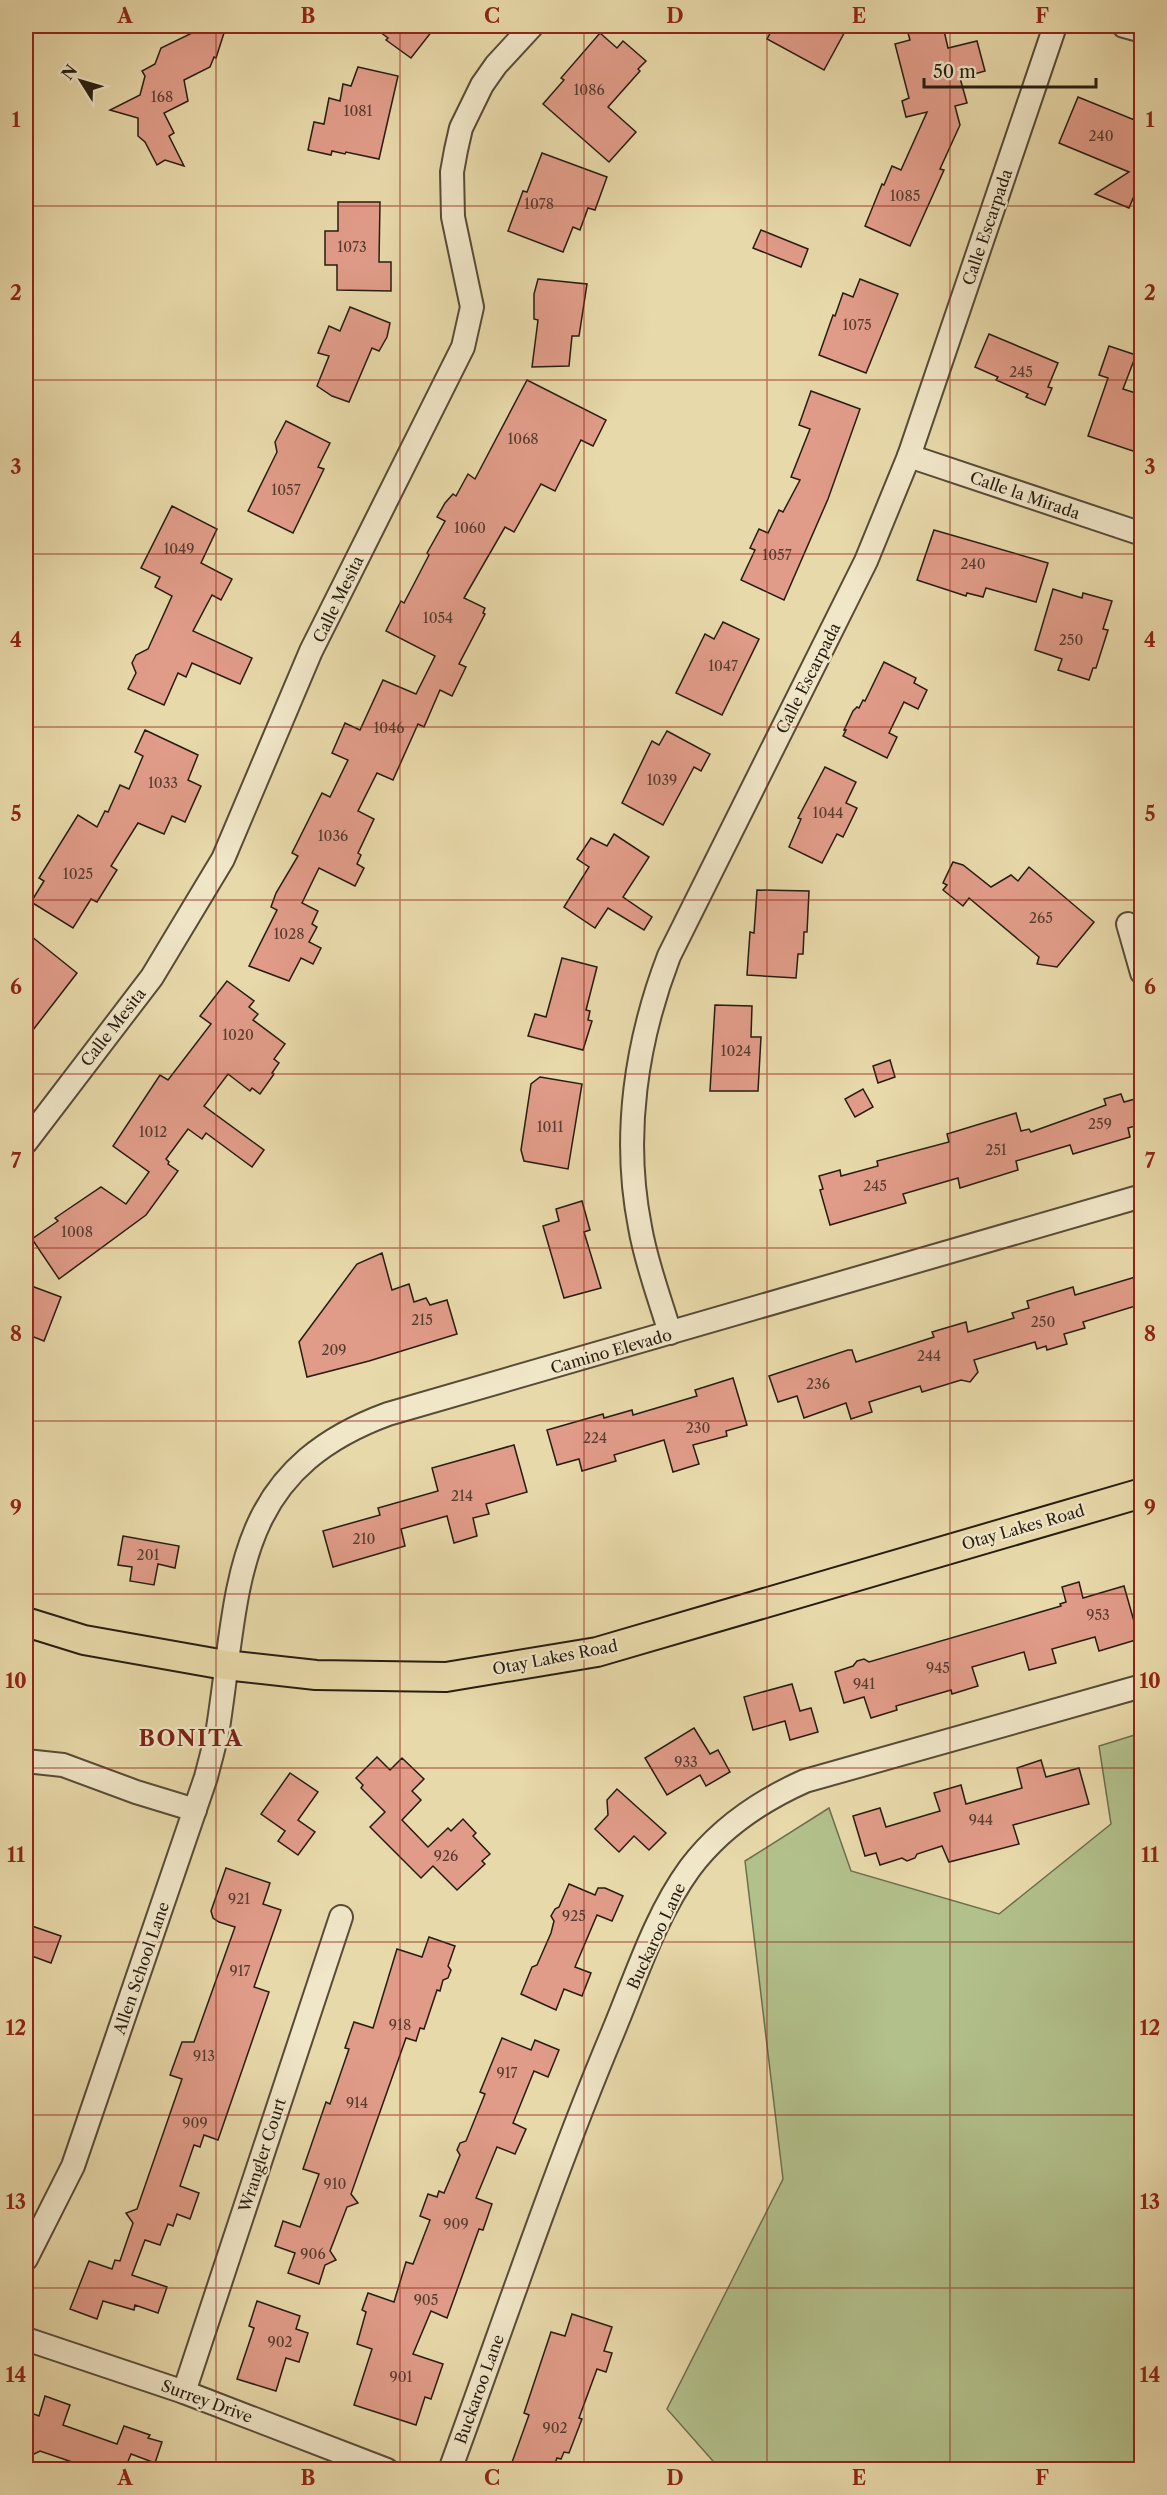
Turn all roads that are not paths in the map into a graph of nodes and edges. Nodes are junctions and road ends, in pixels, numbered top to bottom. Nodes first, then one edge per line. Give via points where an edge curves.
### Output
1 (532, 26) edge
2 (1055, 26) edge
3 (1124, 26) edge
4 (1142, 32) edge
5 (909, 456) junction
6 (1142, 534) edge
7 (1128, 924) dead end
8 (1142, 973) edge
9 (26, 1142) edge
10 (1142, 1196) edge
11 (670, 1333) junction
12 (1142, 1493) edge
13 (26, 1622) edge
14 (225, 1665) junction
15 (1142, 1686) edge
16 (26, 1761) edge
17 (195, 1810) junction
18 (341, 1917) dead end
19 (26, 2259) edge
20 (26, 2339) edge
21 (184, 2392) junction
22 (387, 2469) edge
23 (450, 2469) edge

1 - 9 street, Calle Mesita via 482,85 461,128 456,150 453,217 472,307 463,347 311,651 224,859 152,977
2 - 5 street, Calle Escarpada
3 - 4 street
5 - 6 street, Calle la Mirada
5 - 11 street, Calle Escarpada via 866,561 669,956 653,998 634,1099 634,1179 640,1228
7 - 8 street
10 - 11 street, Camino Elevado
11 - 14 street, Camino Elevado via 388,1414 324,1446 289,1478 253,1535 245,1556
12 - 14 main road, Otay Lakes Road via 597,1652 446,1677 316,1675
13 - 14 main road, Otay Lakes Road via 84,1640
14 - 17 street, Allen School Lane via 218,1729
15 - 23 street, Buckaroo Lane via 805,1781 756,1806 711,1844 674,1892 588,2092
16 - 17 street via 63,1765
17 - 19 street, Allen School Lane via 73,2166
18 - 21 street, Wrangler Court
20 - 21 street, Surrey Drive
21 - 22 street, Surrey Drive

